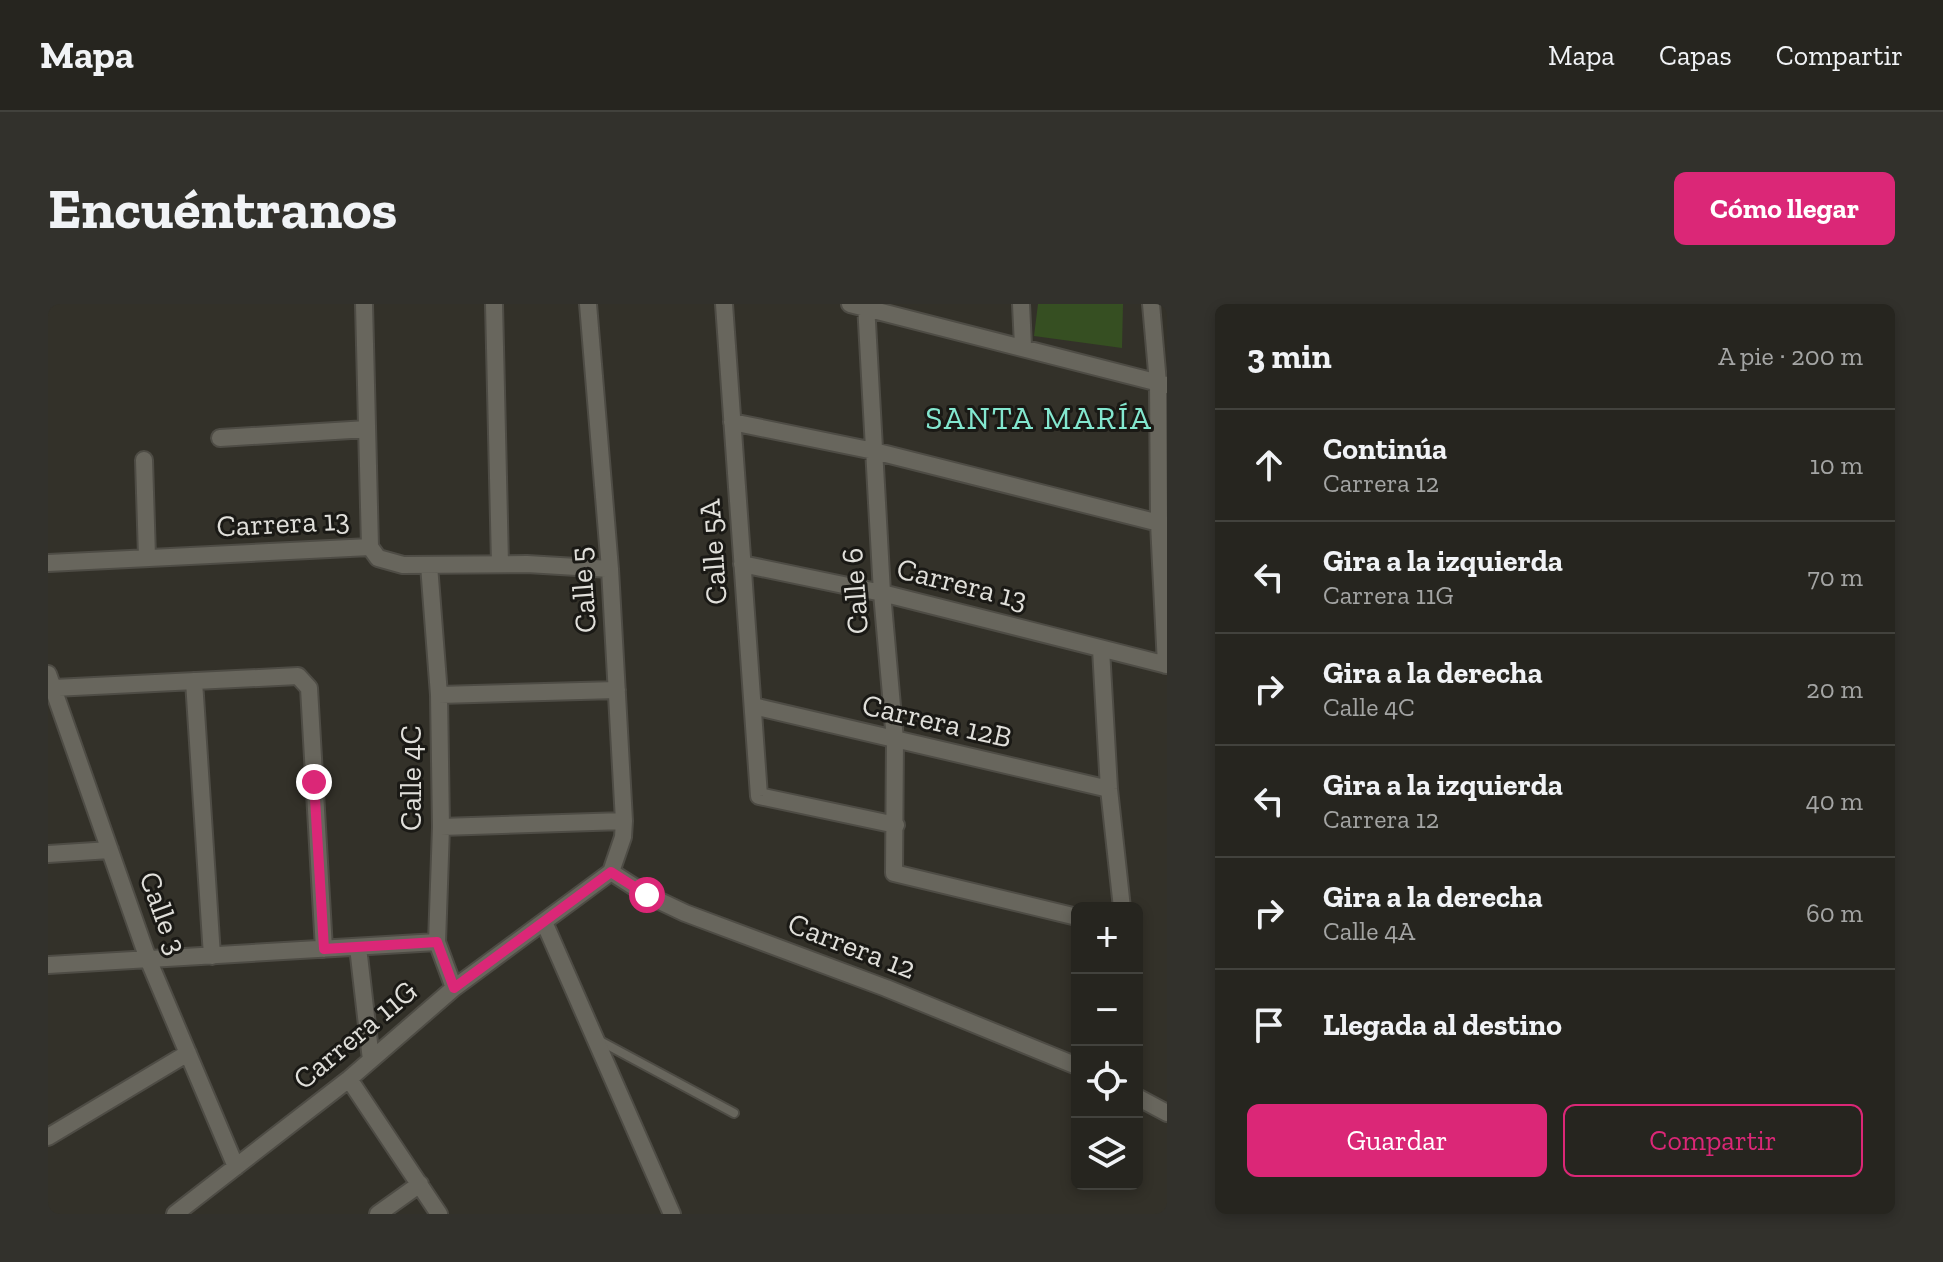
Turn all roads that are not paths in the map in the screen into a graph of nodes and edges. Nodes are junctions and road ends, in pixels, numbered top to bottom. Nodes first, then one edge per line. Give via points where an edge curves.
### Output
1 (364, 304) edge
2 (494, 304) edge
3 (588, 304) edge
4 (724, 304) edge
5 (1021, 304) edge
6 (1151, 304) edge
7 (861, 305) edge
8 (1023, 346) junction
9 (1163, 384) edge
10 (732, 422) junction
11 (367, 429) junction
12 (220, 438) dead end
13 (874, 451) junction
14 (144, 460) dead end
15 (1163, 524) edge
16 (370, 547) junction
17 (147, 557) junction
18 (48, 563) edge
19 (500, 564) junction
20 (742, 564) junction
21 (429, 565) junction
22 (610, 569) junction
23 (882, 593) junction
24 (1101, 649) junction
25 (1166, 665) edge
26 (51, 681) edge
27 (194, 681) junction
28 (617, 690) junction
29 (439, 695) junction
30 (753, 706) junction
31 (895, 740) junction
32 (1109, 789) junction
33 (624, 821) junction
34 (896, 825) junction
35 (441, 827) junction
36 (110, 850) junction
37 (48, 854) edge
38 (611, 872) junction
39 (1121, 902) edge
40 (1071, 916) edge
41 (544, 922) junction
42 (437, 942) junction
43 (358, 947) junction
44 (324, 949) junction
45 (212, 956) junction
46 (148, 959) junction
47 (48, 965) edge
48 (454, 988) junction
49 (595, 1039) junction
50 (188, 1053) junction
51 (371, 1060) junction
52 (1071, 1064) edge
53 (349, 1079) junction
54 (1143, 1100) edge
55 (734, 1113) dead end
56 (1167, 1113) edge
57 (48, 1137) edge
58 (236, 1167) junction
59 (420, 1184) junction
60 (175, 1214) edge
61 (378, 1214) edge
62 (439, 1214) edge
63 (672, 1214) edge

1 - 11 street
2 - 19 street
3 - 22 street, Calle 5
4 - 10 street, Calle 5A
5 - 8 street
6 - 9 street
7 - 8 street
7 - 13 street, Calle 6
8 - 9 street
9 - 15 street
10 - 13 street
10 - 20 street, Calle 5A
11 - 12 street
11 - 16 street
13 - 15 street
13 - 23 street, Calle 6
14 - 17 street
15 - 25 street
16 - 17 street, Carrera 13
16 - 21 street, Carrera 13 via 388,562
17 - 18 street, Carrera 13
19 - 21 street, Carrera 13
19 - 22 street, Carrera 13
20 - 23 street, Carrera 13
20 - 30 street, Calle 5A
21 - 29 street, Calle 4C
22 - 28 street, Calle 5
23 - 24 street, Carrera 13
23 - 31 street, Calle 6
24 - 25 street, Carrera 13
24 - 32 street
26 - 27 street
26 - 36 street, Calle 3
27 - 44 street via 298,676 309,688
27 - 45 street
28 - 29 street
28 - 33 street, Calle 5
29 - 35 street, Calle 4C
30 - 31 street, Carrera 12B
30 - 34 street, Calle 5A via 759,796
31 - 32 street, Carrera 12B
31 - 34 street, Calle 6
32 - 39 street
33 - 35 street
33 - 38 street, Calle 5
34 - 40 street, Calle 6 via 894,873
35 - 42 street, Calle 4C
36 - 37 street
36 - 46 street, Calle 3
38 - 41 street, Carrera 11G
38 - 52 street, Carrera 12 via 685,913
41 - 48 street, Carrera 11G
41 - 49 street
42 - 43 street
42 - 48 street, Calle 4C
43 - 44 street
43 - 51 street
44 - 45 street
45 - 46 street
46 - 47 street
46 - 50 street, Calle 3
48 - 51 street, Carrera 11G
49 - 55 lane
49 - 63 street
50 - 57 street
50 - 58 street, Calle 3
51 - 53 street, Carrera 11G
53 - 58 street, Carrera 11G
53 - 59 street
54 - 56 street
58 - 60 street, Carrera 11G
59 - 61 street
59 - 62 street

